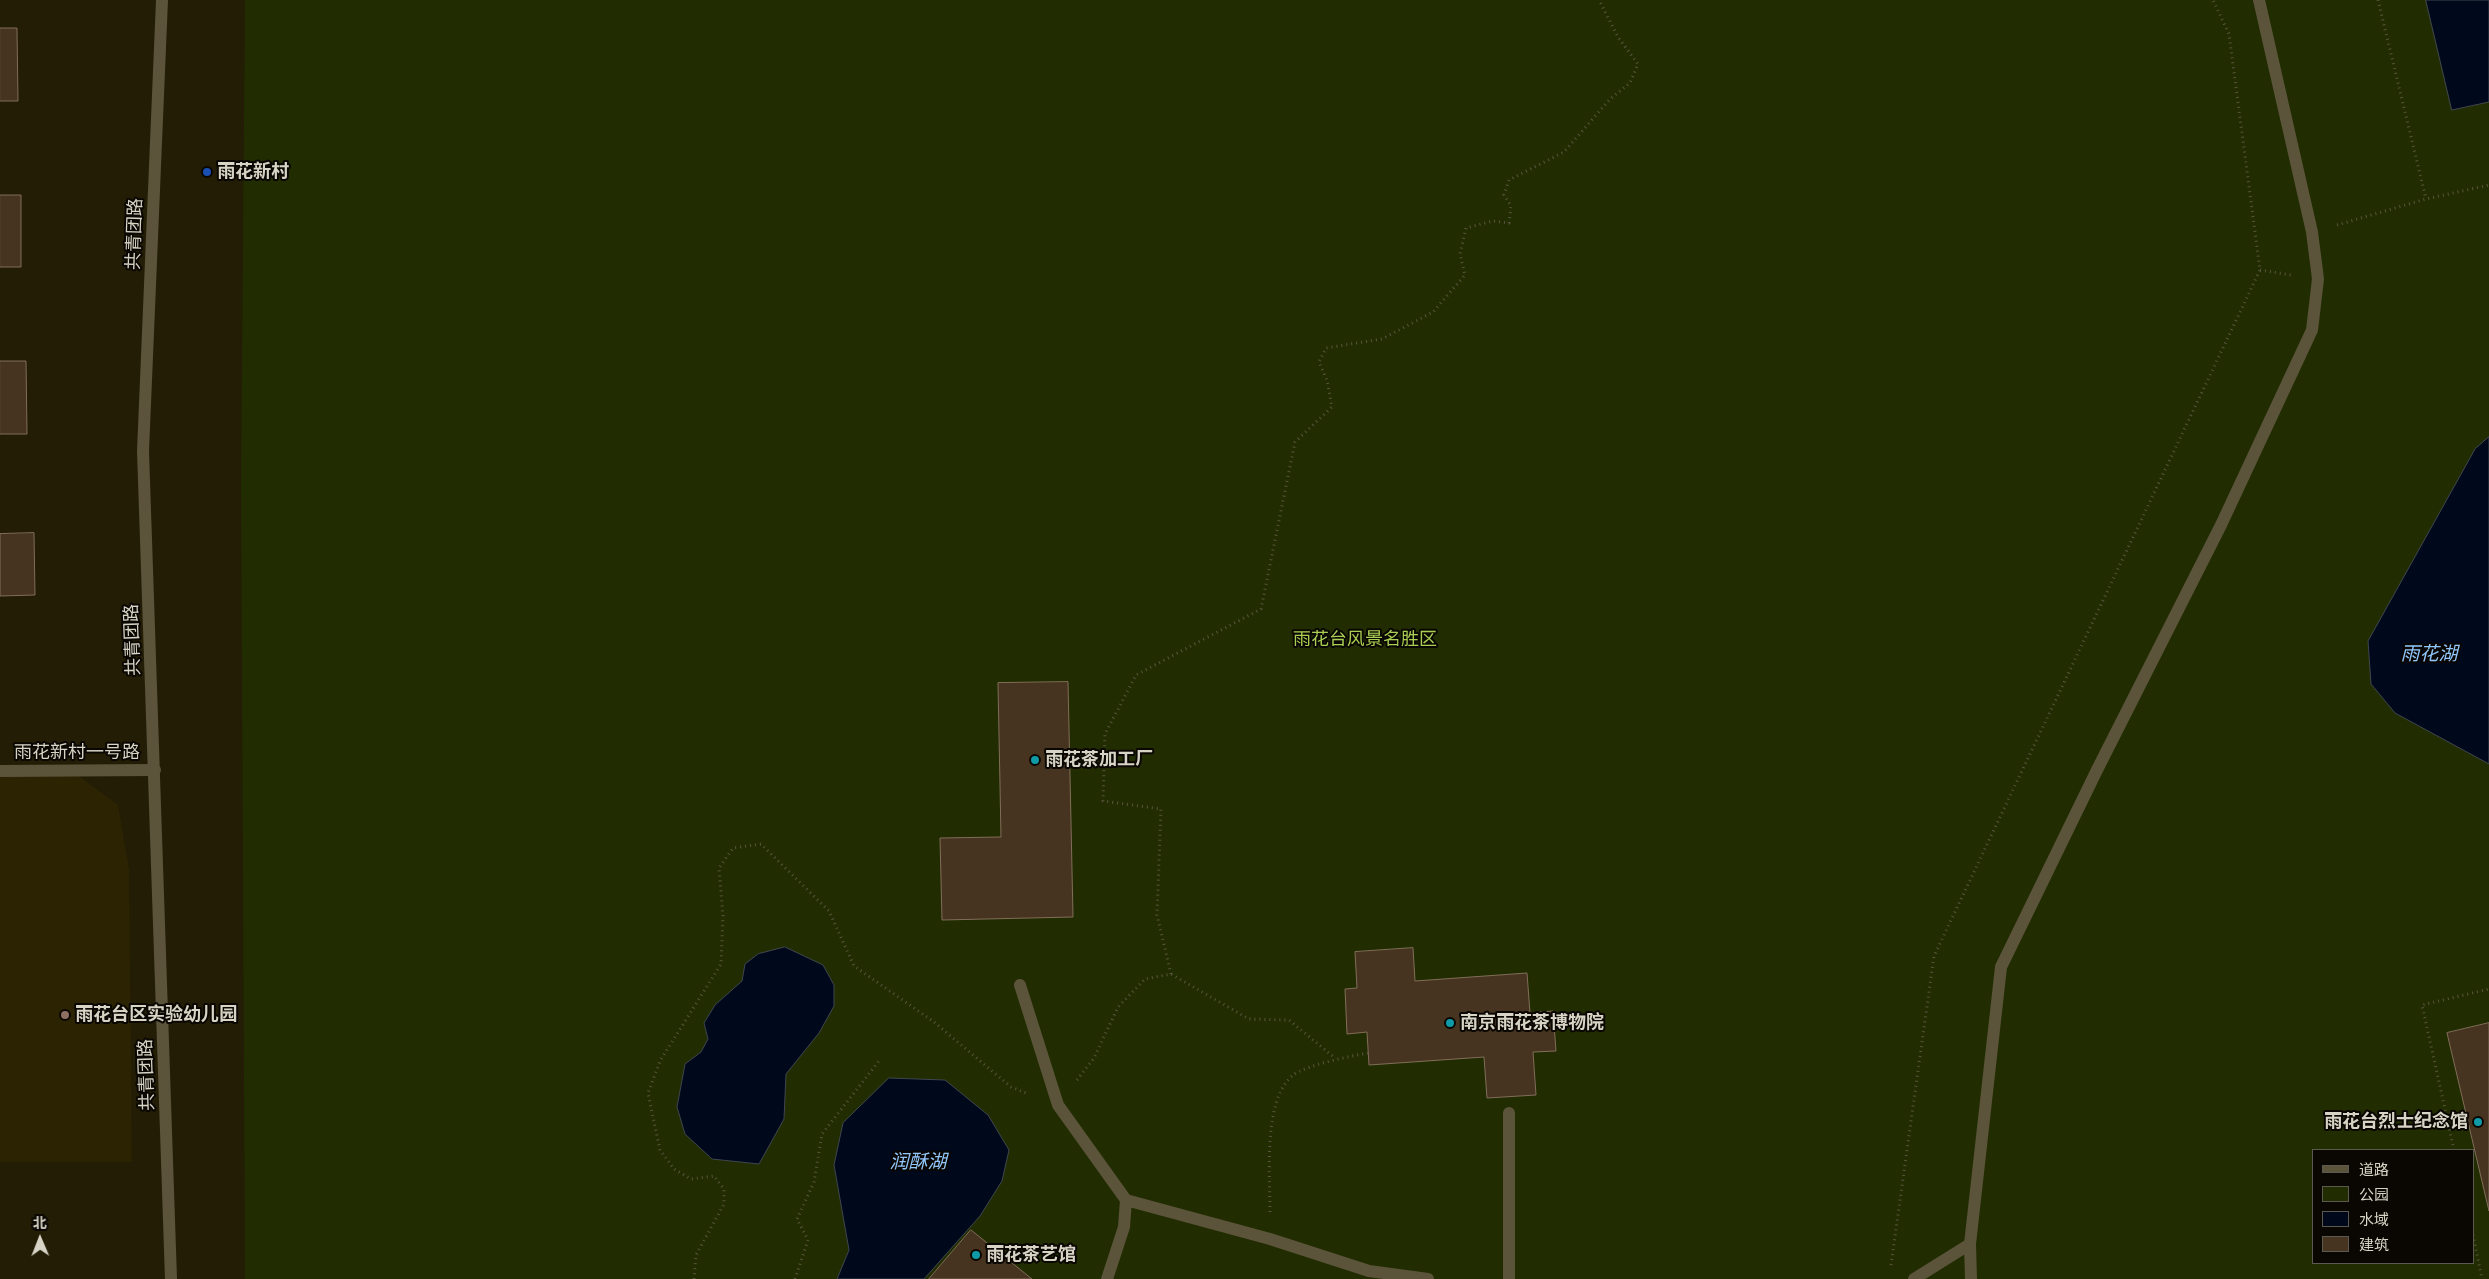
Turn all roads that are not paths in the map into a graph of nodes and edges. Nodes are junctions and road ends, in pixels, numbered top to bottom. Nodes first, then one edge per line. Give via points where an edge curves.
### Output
1 (162, 0) edge
2 (2260, 0) edge
3 (155, 770) junction
4 (0, 771) edge
5 (1020, 985) dead end
6 (1509, 1113) dead end
7 (1126, 1200) junction
8 (1970, 1244) junction
9 (170, 1279) edge
10 (1107, 1279) edge
11 (1428, 1279) edge
12 (1508, 1279) edge
13 (1914, 1279) edge
14 (1971, 1279) edge

1 - 3 street, 共青团路 via 143,451
2 - 8 street via 2312,232 2318,279 2312,330 2221,526 2001,967
3 - 4 street, 雨花新村一号路
3 - 9 street, 共青团路
5 - 7 street via 1058,1105
6 - 12 street
7 - 10 street via 1124,1227
7 - 11 street via 1270,1239 1369,1271
8 - 13 street
8 - 14 street

